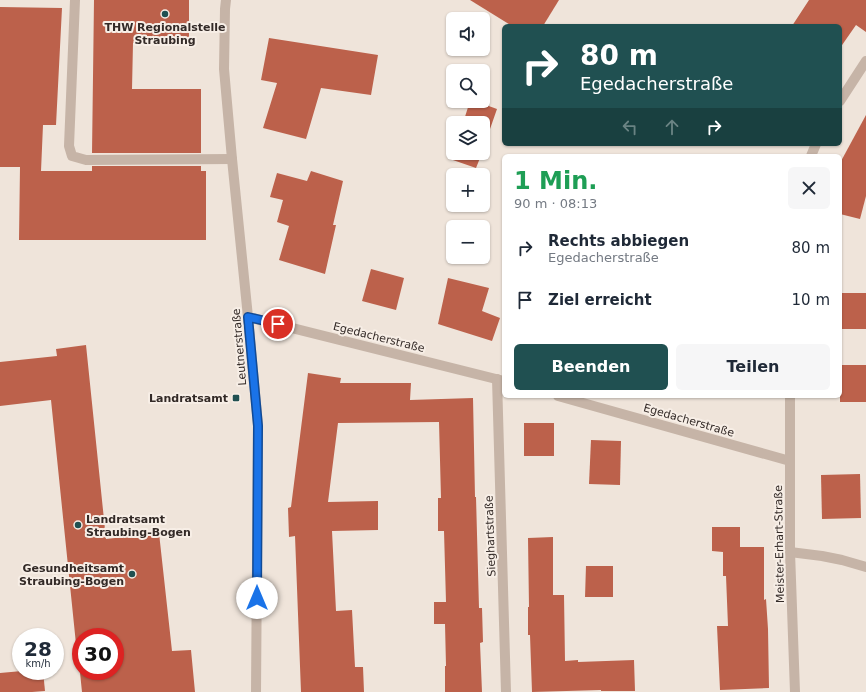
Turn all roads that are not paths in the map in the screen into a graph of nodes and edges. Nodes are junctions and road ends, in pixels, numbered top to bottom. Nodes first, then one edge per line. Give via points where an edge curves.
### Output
1 (75, 0) edge
2 (226, 0) edge
3 (866, 62) edge
4 (842, 98) edge
5 (232, 159) junction
6 (248, 317) junction
7 (501, 380) edge
8 (565, 398) edge
9 (790, 398) edge
10 (790, 461) junction
11 (790, 552) junction
12 (866, 567) edge
13 (256, 692) edge
14 (506, 692) edge
15 (795, 692) edge

1 - 5 street via 69,146 72,156 86,160
2 - 5 street, Leutnerstraße via 224,69
3 - 4 street
5 - 6 street, Leutnerstraße
6 - 7 street, Egedacherstraße
6 - 13 street, Leutnerstraße via 258,426
7 - 14 street, Sieghartstraße
8 - 10 street, Egedacherstraße
9 - 10 street, Meister-Erhart-Straße
10 - 11 street, Meister-Erhart-Straße
11 - 12 street via 835,558
11 - 15 street, Meister-Erhart-Straße

